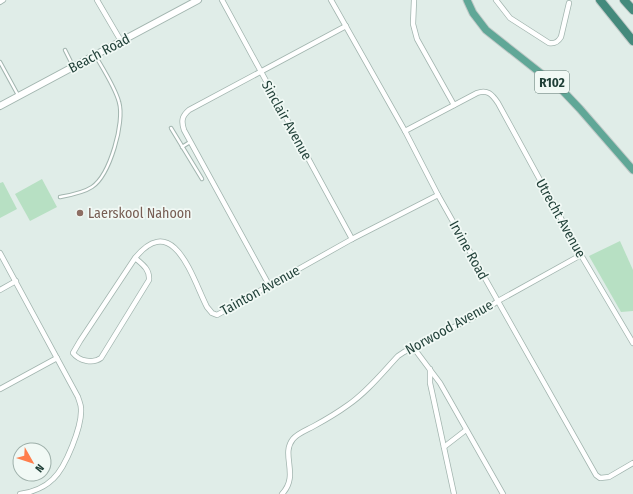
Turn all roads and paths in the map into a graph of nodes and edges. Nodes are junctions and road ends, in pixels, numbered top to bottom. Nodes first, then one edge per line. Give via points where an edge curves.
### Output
1 (3, 0) edge
2 (97, 0) edge
3 (198, 0) edge
4 (222, 0) edge
5 (331, 0) edge
6 (414, 0) edge
7 (467, 0) edge
8 (496, 0) edge
9 (600, 0) edge
10 (624, 0) edge
11 (0, 2) edge
12 (569, 3) dead end
13 (633, 10) edge
14 (346, 26) junction
15 (120, 41) junction
16 (633, 41) edge
17 (65, 50) dead end
18 (95, 55) junction
19 (0, 62) edge
20 (73, 66) junction
21 (261, 72) junction
22 (18, 96) junction
23 (454, 105) junction
24 (0, 106) edge
25 (171, 128) dead end
26 (405, 131) junction
27 (190, 142) junction
28 (182, 147) junction
29 (633, 170) edge
30 (202, 180) dead end
31 (438, 195) junction
32 (60, 197) dead end
33 (352, 239) junction
34 (0, 253) edge
35 (581, 255) junction
36 (135, 258) junction
37 (16, 281) junction
38 (270, 285) junction
39 (0, 290) edge
40 (498, 301) junction
41 (633, 343) edge
42 (413, 347) junction
43 (57, 358) junction
44 (430, 369) junction
45 (0, 389) edge
46 (466, 430) junction
47 (444, 447) junction
48 (633, 463) edge
49 (20, 494) edge
50 (282, 494) edge
51 (454, 494) edge
52 (503, 494) edge

1 - 11 street
2 - 15 street
3 - 15 street, Beach Road
4 - 21 street, Sinclair Avenue
5 - 14 street, Irvine Road
6 - 23 street via 413,24 417,39
7 - 29 main road, R102 via 476,18 486,30 562,90
8 - 12 street via 510,18 549,43 559,41
9 - 16 highway
10 - 13 highway
14 - 21 street
14 - 26 street, Irvine Road
15 - 18 street, Beach Road
17 - 20 lane
18 - 20 street, Beach Road
18 - 32 lane via 119,100 120,124 112,153 100,179 86,190
19 - 22 lane
20 - 22 street, Beach Road
21 - 27 street via 185,113 182,120
21 - 33 street, Sinclair Avenue
22 - 24 street, Beach Road
23 - 26 street
23 - 35 street, Utrecht Avenue via 480,92 490,93 498,103
25 - 28 lane
26 - 31 street, Irvine Road
27 - 28 lane
27 - 38 street
28 - 30 lane
31 - 33 street, Tainton Avenue
31 - 40 street, Irvine Road
33 - 38 street, Tainton Avenue
34 - 37 street
35 - 40 street, Norwood Avenue
35 - 41 street, Utrecht Avenue
36 - 36 street, Tainton Avenue via 73,353 76,356 90,361 101,358 149,280 147,269
36 - 38 street, Tainton Avenue via 145,247 152,244 165,243 173,246 183,257 207,307 215,314
37 - 39 street
37 - 43 street
40 - 42 street, Norwood Avenue via 478,315
40 - 48 street, Irvine Road via 596,475 604,478
42 - 44 street
42 - 50 street, Norwood Avenue via 398,356 354,400 298,434 290,444 290,480
43 - 45 street
43 - 49 street via 79,400 80,420 74,442 58,475 40,489
44 - 46 street
44 - 47 street via 430,383
46 - 47 street
46 - 52 street
47 - 51 street

